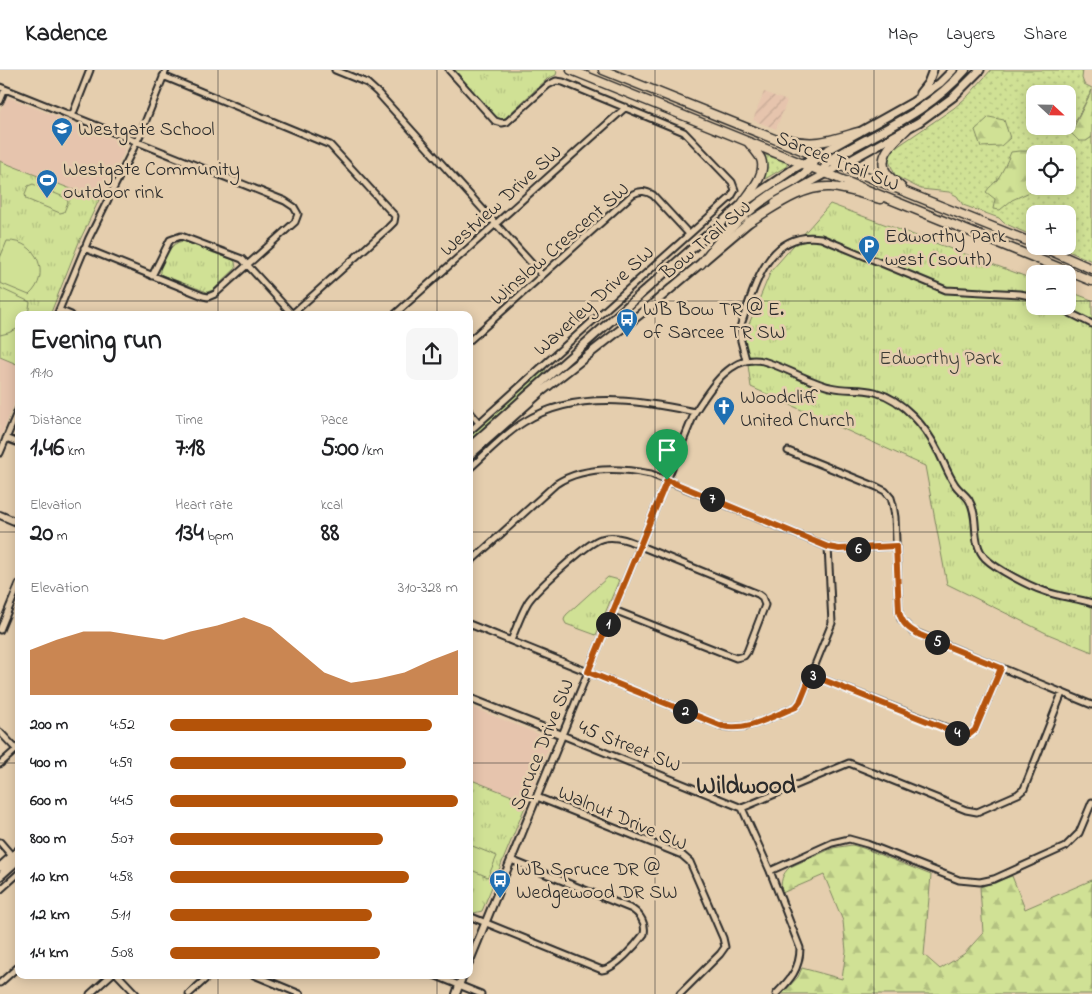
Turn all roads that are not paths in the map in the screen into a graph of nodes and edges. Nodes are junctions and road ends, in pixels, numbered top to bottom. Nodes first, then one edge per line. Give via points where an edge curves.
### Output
1 (90, 70) edge
2 (166, 70) edge
3 (335, 70) edge
4 (449, 70) edge
5 (571, 70) edge
6 (603, 70) edge
7 (933, 70) edge
8 (953, 70) edge
9 (965, 70) edge
10 (980, 70) edge
11 (163, 76) junction
12 (2, 88) edge
13 (0, 101) edge
14 (913, 102) junction
15 (626, 107) junction
16 (72, 116) junction
17 (907, 129) junction
18 (858, 132) junction
19 (768, 135) junction
20 (747, 141) junction
21 (137, 142) junction
22 (816, 155) junction
23 (830, 160) junction
24 (803, 164) junction
25 (841, 165) junction
26 (811, 167) junction
27 (826, 173) junction
28 (907, 192) junction
29 (901, 203) junction
30 (742, 204) junction
31 (749, 222) junction
32 (496, 224) junction
33 (689, 234) junction
34 (1026, 240) edge
35 (84, 248) junction
36 (1060, 255) edge
37 (247, 264) junction
38 (701, 264) junction
39 (1092, 269) edge
40 (542, 275) junction
41 (152, 276) junction
42 (1092, 281) edge
43 (1026, 295) edge
44 (58, 311) edge
45 (288, 311) edge
46 (296, 311) edge
47 (398, 311) edge
48 (1074, 315) edge
49 (1092, 324) edge
50 (599, 331) junction
51 (473, 337) edge
52 (604, 341) junction
53 (746, 360) junction
54 (695, 412) junction
55 (473, 416) edge
56 (15, 417) edge
57 (479, 423) junction
58 (473, 428) edge
59 (6, 438) junction
60 (15, 441) edge
61 (473, 443) edge
62 (788, 450) dead end
63 (473, 452) edge
64 (0, 453) edge
65 (473, 466) edge
66 (667, 480) junction
67 (0, 516) edge
68 (15, 522) edge
69 (640, 546) junction
70 (896, 546) junction
71 (828, 547) junction
72 (473, 559) edge
73 (15, 594) edge
74 (1092, 603) edge
75 (614, 610) junction
76 (473, 626) edge
77 (0, 630) edge
78 (511, 641) junction
79 (1001, 668) junction
80 (588, 672) junction
81 (811, 675) junction
82 (1062, 693) junction
83 (473, 700) edge
84 (1092, 705) edge
85 (0, 732) edge
86 (562, 735) junction
87 (15, 745) edge
88 (15, 751) edge
89 (0, 764) edge
90 (537, 798) junction
91 (1092, 802) edge
92 (742, 808) junction
93 (0, 842) edge
94 (15, 857) edge
95 (15, 859) edge
96 (15, 859) edge
97 (511, 860) junction
98 (0, 867) edge
99 (770, 871) junction
100 (0, 876) edge
101 (15, 877) edge
102 (0, 890) edge
103 (473, 918) edge
104 (485, 923) junction
105 (473, 953) edge
106 (15, 969) edge
107 (107, 979) edge
108 (122, 979) edge
109 (206, 979) edge
110 (264, 979) edge
111 (444, 979) edge
112 (462, 979) edge
113 (0, 982) edge
114 (459, 985) junction
115 (90, 994) edge
116 (136, 994) edge
117 (189, 994) edge
118 (300, 994) edge
119 (456, 994) edge
120 (481, 994) edge
121 (680, 994) edge
122 (776, 994) edge

1 - 16 street
2 - 11 street
3 - 32 street via 371,86
4 - 15 street via 494,120 502,123 556,81
5 - 20 highway, Sarcee Trail SW
6 - 19 highway, Sarcee Trail SW
7 - 14 main road via 928,83
8 - 14 main road, Bow Trail SW
9 - 23 highway via 927,106
10 - 17 main road, Bow Trail SW via 953,97
11 - 21 street
11 - 46 street via 330,145 395,216 388,228
12 - 13 street
12 - 16 street
14 - 18 main road, Bow Trail SW
15 - 32 street, Westview Drive SW
15 - 33 street, Waverley Drive SW via 684,132 732,182 735,190 731,197
16 - 21 street
17 - 25 main road, Bow Trail SW
17 - 28 highway via 887,150 884,164 887,174
18 - 19 highway via 819,143
18 - 22 main road, Bow Trail SW
19 - 22 highway, Sarcee Trail SW
20 - 24 highway, Sarcee Trail SW
20 - 30 highway via 761,160 762,170
21 - 35 street
21 - 37 street via 294,207 298,214 295,222
22 - 23 highway, Sarcee Trail SW
22 - 24 main road, Bow Trail SW
22 - 26 highway
23 - 25 highway, Sarcee Trail SW
23 - 27 highway via 824,169
24 - 26 highway, Sarcee Trail SW
24 - 30 main road, Bow Trail SW
25 - 27 main road, Bow Trail SW
25 - 28 highway, Sarcee Trail SW
26 - 27 highway, Sarcee Trail SW
26 - 38 highway via 746,214 718,240
27 - 29 highway, Sarcee Trail SW
27 - 31 main road, Bow Trail SW via 774,202
28 - 34 highway, Sarcee Trail SW
29 - 31 highway via 827,187 803,192
29 - 42 highway, Sarcee Trail SW
30 - 50 main road, Bow Trail SW
31 - 38 main road, Bow Trail SW
32 - 40 street
32 - 47 street, Westview Drive SW
33 - 40 street, Winslow Crescent SW via 653,195 639,191
33 - 57 street, Waverley Drive SW
35 - 41 street
35 - 44 street
36 - 39 highway
37 - 41 street via 208,297
37 - 41 street via 242,259 182,236 170,240
37 - 45 street
38 - 52 main road, Bow Trail SW
40 - 51 street, Winslow Crescent SW
43 - 53 street via 946,290 821,238 805,237 783,246 764,266 740,327
48 - 49 street
50 - 52 main road via 599,338
50 - 61 main road, Bow Trail SW
52 - 63 main road, Bow Trail SW
53 - 54 street, Spruce Drive SW via 718,379
53 - 74 street via 762,361 830,387 883,394 899,404 924,428 955,485 969,500 974,511 979,549 985,558 1045,592
54 - 65 street via 640,402 576,402 523,422
54 - 66 street, Spruce Drive SW
55 - 57 street
56 - 59 street
57 - 58 street, Waverley Drive SW
59 - 60 street
59 - 64 street
62 - 70 street via 885,491 893,505
66 - 69 street, Spruce Drive SW
66 - 71 street
66 - 72 street via 632,471 590,471 572,475 551,488
67 - 68 street
69 - 75 street, Spruce Drive SW
69 - 75 street via 758,594 765,608 747,652 741,657 732,657
69 - 78 street via 630,540 608,538 589,546 531,598
70 - 71 street
70 - 79 street via 899,612 905,625 920,635
71 - 81 street via 832,623
73 - 77 street
75 - 80 street, Spruce Drive SW
76 - 78 street
78 - 80 street
79 - 81 street via 975,730 965,735
79 - 82 street
80 - 81 street via 731,728 745,728 796,707
80 - 86 street, Spruce Drive SW
82 - 84 street
82 - 92 street via 1023,791 977,812 849,763
83 - 86 street, 45 Street SW
85 - 87 street
86 - 90 street, Spruce Drive SW
86 - 92 street, 45 Street SW
88 - 89 street
90 - 97 street, Spruce Drive SW
90 - 121 street, Walnut Drive SW via 682,855 690,862 725,947
91 - 99 street via 1079,833 1065,847 980,882 959,880 849,839 832,843
92 - 99 street
93 - 94 street
95 - 98 main road
96 - 100 main road
97 - 104 street, Spruce Drive SW
97 - 104 street via 632,909 643,922 644,934 614,966 602,970
99 - 122 street via 800,948 794,974
101 - 102 street
103 - 104 street
104 - 105 street, Spruce Drive SW
106 - 113 street
107 - 115 street
108 - 116 street
109 - 117 street
110 - 118 street
111 - 114 street
112 - 114 street
114 - 119 street
114 - 120 street

